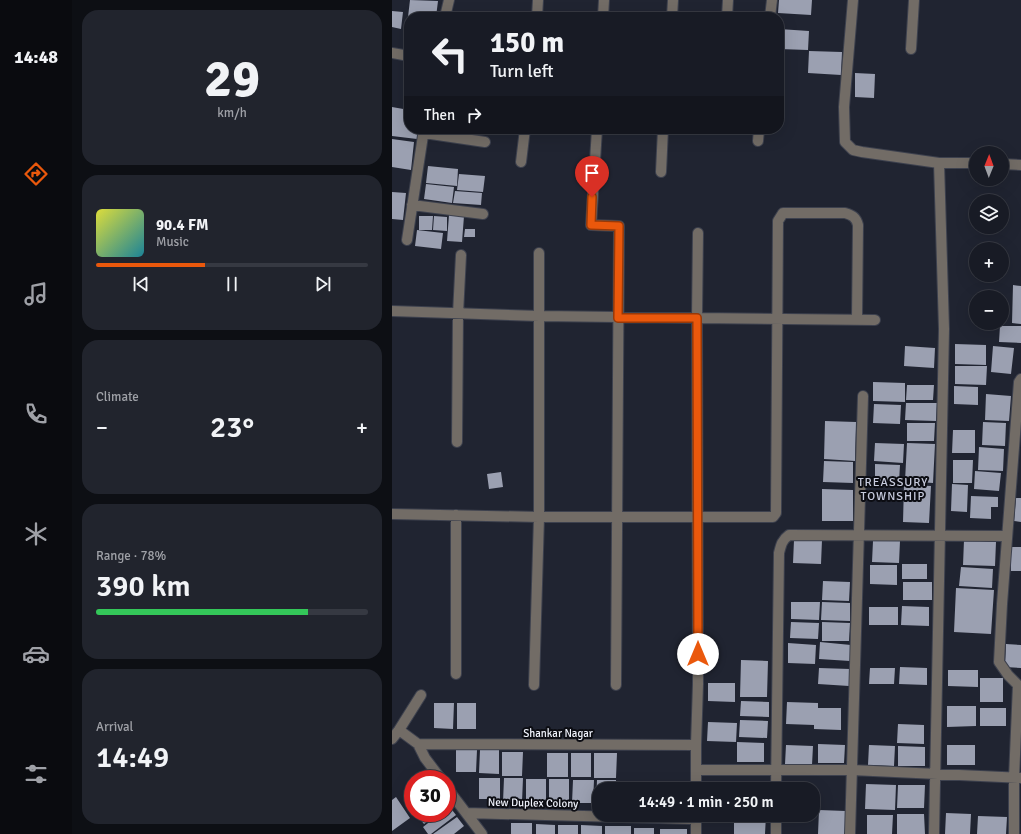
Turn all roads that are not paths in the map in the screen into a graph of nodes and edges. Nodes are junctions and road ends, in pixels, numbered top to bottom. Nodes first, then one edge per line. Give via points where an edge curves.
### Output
1 (449, 0) edge
2 (538, 0) edge
3 (604, 0) edge
4 (673, 0) edge
5 (728, 0) edge
6 (772, 0) edge
7 (853, 0) edge
8 (914, 0) edge
9 (446, 12) edge
10 (537, 12) edge
11 (603, 12) edge
12 (672, 12) edge
13 (727, 12) edge
14 (771, 12) edge
15 (911, 49) dead end
16 (392, 53) edge
17 (404, 55) edge
18 (424, 134) edge
19 (441, 134) edge
20 (524, 134) edge
21 (597, 134) edge
22 (663, 134) edge
23 (759, 134) edge
24 (758, 140) dead end
25 (485, 142) dead end
26 (521, 162) dead end
27 (939, 163) junction
28 (969, 163) edge
29 (1009, 164) edge
30 (1021, 165) edge
31 (661, 172) dead end
32 (412, 204) junction
33 (483, 214) dead end
34 (698, 233) dead end
35 (407, 240) dead end
36 (539, 253) dead end
37 (461, 255) dead end
38 (392, 311) edge
39 (458, 314) junction
40 (539, 316) junction
41 (618, 318) junction
42 (697, 318) junction
43 (778, 319) junction
44 (857, 320) junction
45 (875, 320) dead end
46 (1021, 379) edge
47 (863, 396) dead end
48 (457, 442) dead end
49 (392, 514) edge
50 (456, 515) junction
51 (539, 517) junction
52 (618, 517) junction
53 (698, 517) junction
54 (859, 535) junction
55 (940, 536) junction
56 (1007, 536) junction
57 (456, 674) dead end
58 (616, 684) dead end
59 (534, 685) dead end
60 (1019, 685) edge
61 (420, 695) dead end
62 (399, 730) junction
63 (392, 739) edge
64 (418, 744) junction
65 (696, 745) junction
66 (435, 770) edge
67 (696, 770) junction
68 (776, 770) junction
69 (852, 770) junction
70 (935, 774) junction
71 (1017, 778) edge
72 (696, 782) edge
73 (776, 782) edge
74 (456, 800) edge
75 (466, 813) junction
76 (592, 815) edge
77 (696, 822) edge
78 (776, 822) edge
79 (482, 834) edge
80 (696, 834) edge
81 (776, 834) edge
82 (850, 834) edge
83 (934, 834) edge
84 (1014, 834) edge

1 - 9 street
2 - 10 street
3 - 11 street
4 - 12 street
5 - 13 street
6 - 14 street
7 - 27 street via 844,107 845,142 853,150
8 - 15 street
16 - 17 street
18 - 32 street
19 - 25 street
20 - 26 street
21 - 41 street via 591,225 619,226
22 - 31 street
23 - 24 street
27 - 28 street
27 - 55 street via 944,329
29 - 30 street
32 - 33 street
32 - 35 street
34 - 42 street
36 - 40 street
37 - 39 street
38 - 39 street
39 - 40 street
39 - 48 street
40 - 41 street
40 - 51 street
41 - 42 street
41 - 52 street
42 - 43 street
42 - 53 street
43 - 44 street
43 - 44 street via 778,218 783,213 845,213 852,215 858,225
43 - 53 street via 776,513 771,518
44 - 45 street
46 - 56 street
47 - 54 street
49 - 50 street
50 - 51 street
50 - 57 street
51 - 52 street
51 - 59 street
52 - 53 street
52 - 58 street
53 - 65 street
54 - 55 street
54 - 68 street via 789,535 782,542 779,553
54 - 69 street
55 - 56 street
55 - 70 street
56 - 60 street via 999,662 1008,676
60 - 71 street
61 - 62 street
62 - 63 street
62 - 64 street
64 - 65 street, Shankar Nagar
64 - 66 street
65 - 67 street
67 - 68 street
67 - 72 street
68 - 69 street
68 - 73 street
69 - 70 street
69 - 82 street
70 - 71 street
70 - 83 street
71 - 84 street
74 - 75 street
75 - 76 street, New Duplex Colony
75 - 79 street
77 - 80 street
78 - 81 street

